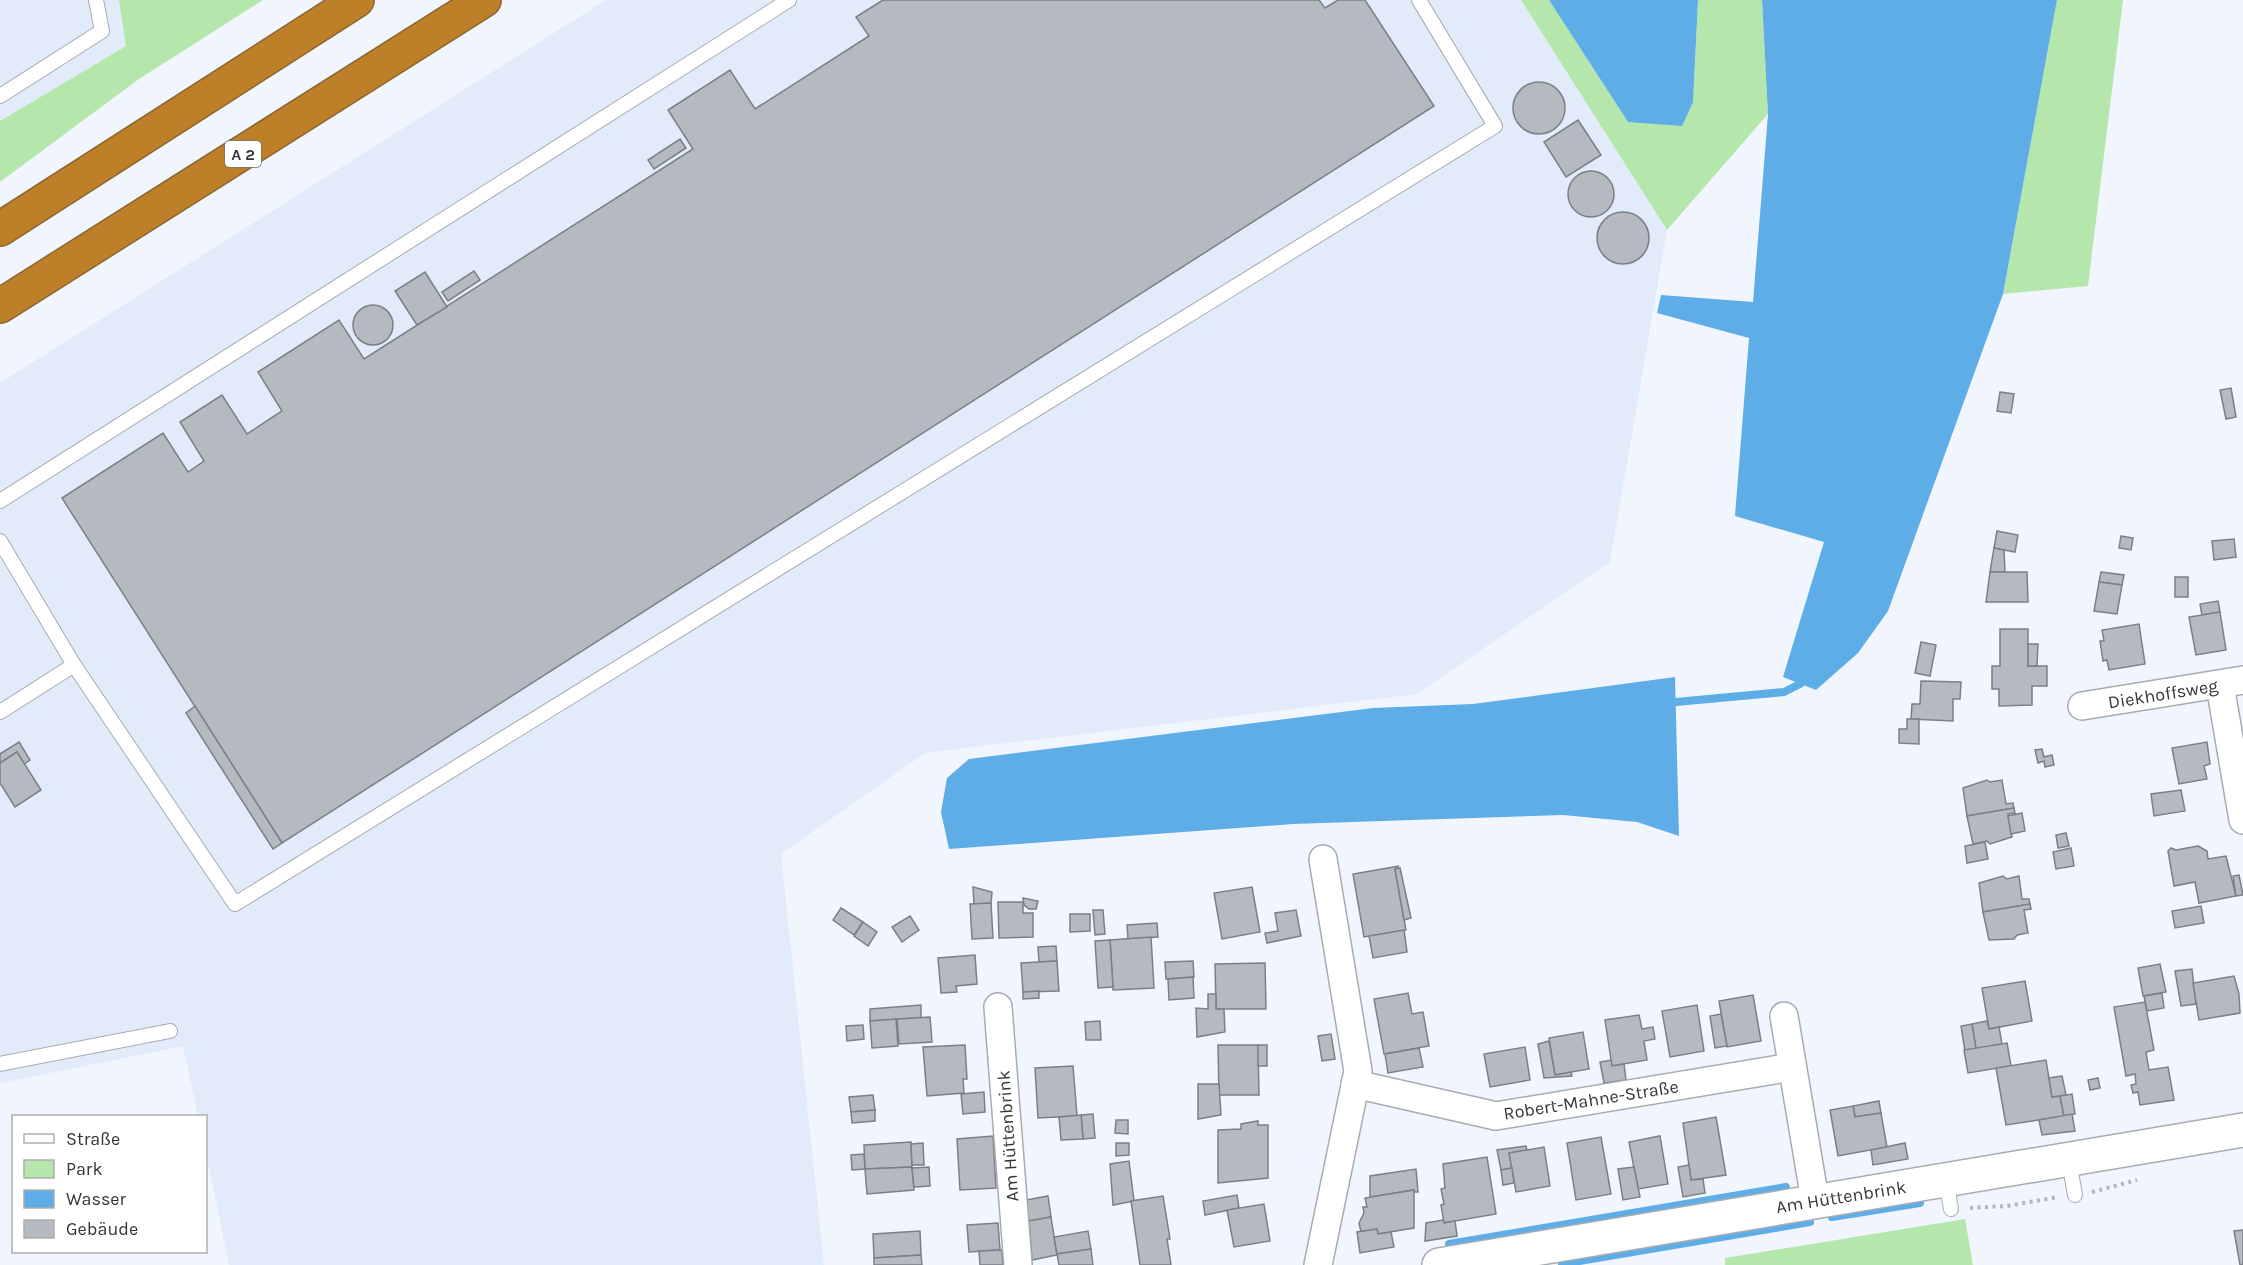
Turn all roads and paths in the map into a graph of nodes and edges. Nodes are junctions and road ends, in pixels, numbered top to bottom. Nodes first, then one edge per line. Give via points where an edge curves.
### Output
1 (96, 0) edge
2 (357, 0) edge
3 (484, 0) edge
4 (789, 0) edge
5 (1419, 0) edge
6 (0, 96) edge
7 (0, 229) edge
8 (0, 306) edge
9 (0, 501) edge
10 (0, 541) edge
11 (6, 563) edge
12 (74, 665) junction
13 (2231, 682) edge
14 (2082, 706) dead end
15 (0, 712) edge
16 (2243, 820) edge
17 (1323, 859) dead end
18 (999, 1007) dead end
19 (1784, 1016) dead end
20 (170, 1031) dead end
21 (0, 1064) edge
22 (1792, 1066) junction
23 (1355, 1084) junction
24 (2243, 1130) edge
25 (2069, 1161) junction
26 (2075, 1195) dead end
27 (1815, 1200) junction
28 (1551, 1255) edge
29 (1018, 1265) edge
30 (1318, 1265) edge
31 (1439, 1265) edge

1 - 6 lane via 102,31
2 - 7 highway
3 - 8 highway, A 2
4 - 9 lane
5 - 12 lane via 1495,126 235,904
10 - 11 lane
11 - 12 lane
12 - 15 lane
13 - 14 street, Diekhoffsweg
13 - 16 street
17 - 23 street via 1358,1071
18 - 29 street, Am Hüttenbrink
19 - 22 street
20 - 21 lane
22 - 23 street, Robert-Mahne-Straße via 1496,1116
22 - 27 street
23 - 30 street
24 - 25 street, Am Hüttenbrink
25 - 26 lane
25 - 27 street, Am Hüttenbrink via 1948,1195
27 - 28 street, Am Hüttenbrink
28 - 31 street, Am Hüttenbrink

